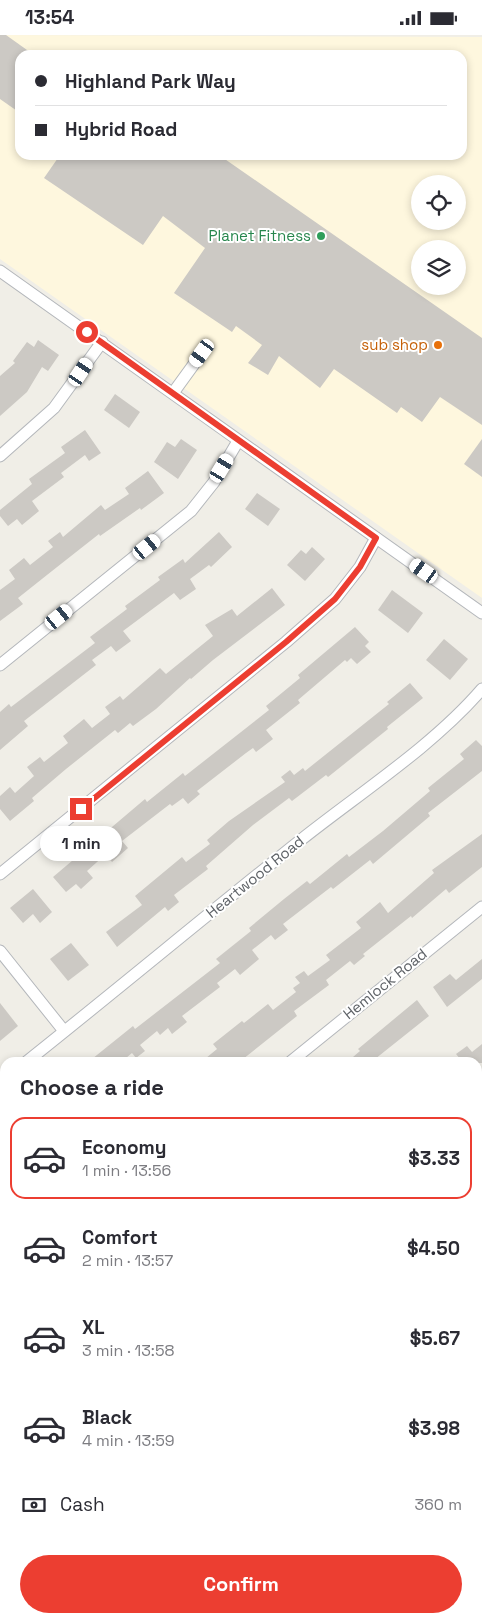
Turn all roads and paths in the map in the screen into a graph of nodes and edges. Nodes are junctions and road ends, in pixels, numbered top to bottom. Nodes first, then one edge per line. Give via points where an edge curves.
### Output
1 (0, 271) edge
2 (102, 342) junction
3 (202, 353) dead end
4 (173, 393) junction
5 (238, 441) junction
6 (0, 456) edge
7 (376, 538) junction
8 (482, 613) edge
9 (0, 665) edge
10 (482, 689) edge
11 (0, 874) edge
12 (482, 907) edge
13 (0, 951) edge
14 (64, 1031) junction
15 (32, 1057) edge
16 (296, 1057) edge

1 - 2 street
2 - 4 street
2 - 6 street via 54,408
3 - 4 street
4 - 5 street
5 - 7 street
5 - 9 street via 214,482 190,511
7 - 8 street
7 - 11 street via 360,567 335,599 314,618
10 - 14 street, Heartwood Road via 456,716 402,761
12 - 16 street, Hemlock Road
13 - 14 street
14 - 15 street, Heartwood Road

